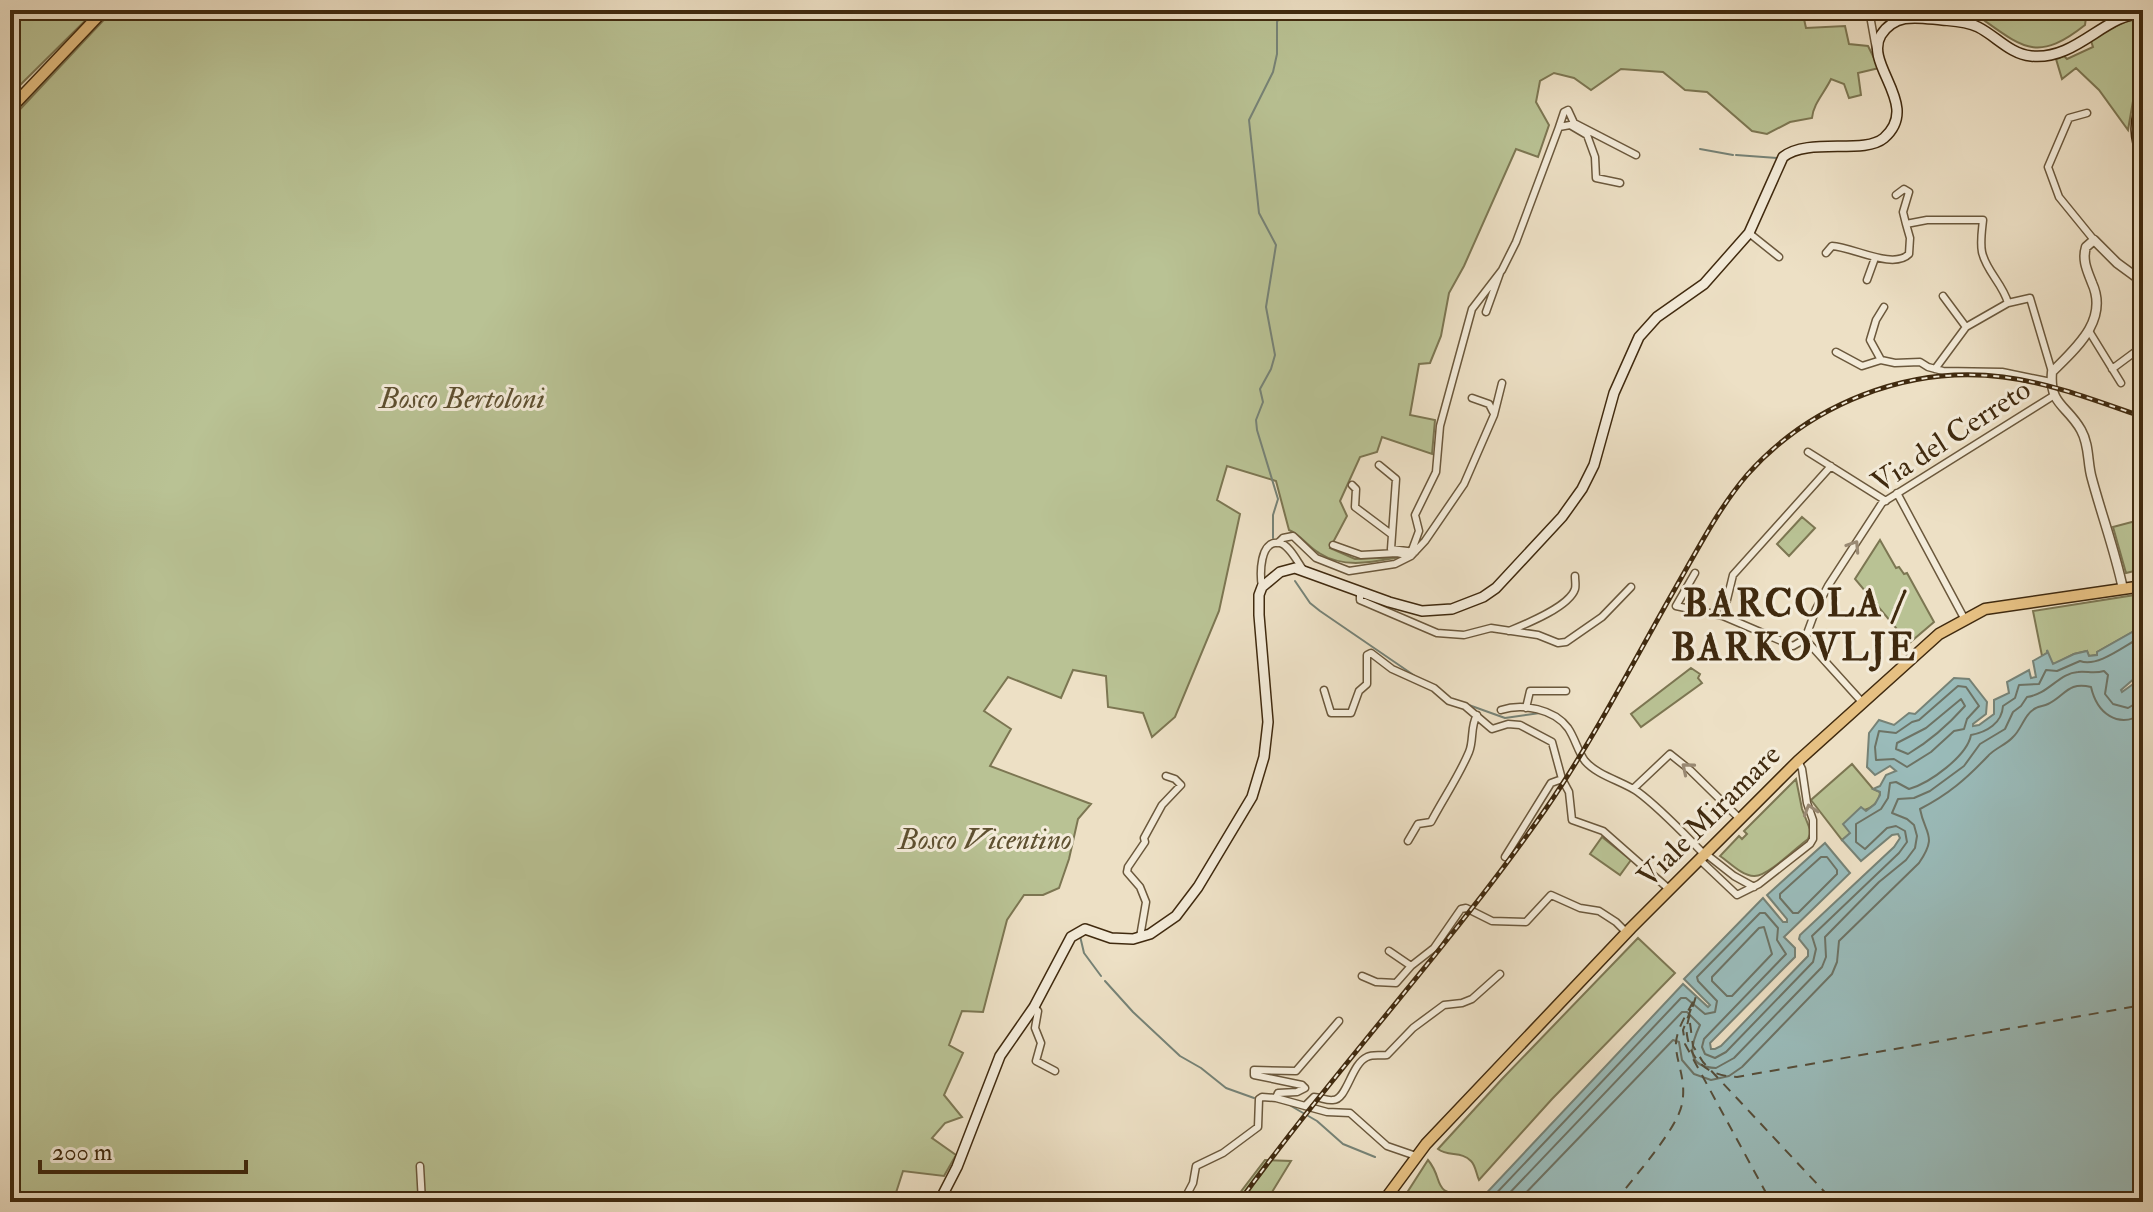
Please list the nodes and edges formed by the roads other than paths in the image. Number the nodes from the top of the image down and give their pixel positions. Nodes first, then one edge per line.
1 (104, 10) edge
2 (1869, 10) edge
3 (1914, 14) edge
4 (2143, 14) edge
5 (1877, 52) junction
6 (2143, 101) edge
7 (10, 109) edge
8 (2087, 113) dead end
9 (1559, 127) junction
10 (1636, 155) dead end
11 (2143, 159) edge
12 (1620, 183) dead end
13 (1896, 195) dead end
14 (1906, 224) junction
15 (1749, 233) junction
16 (2094, 240) junction
17 (1826, 253) dead end
18 (1779, 257) dead end
19 (1875, 258) junction
20 (1502, 270) junction
21 (1867, 280) dead end
22 (2143, 282) edge
23 (1943, 296) dead end
24 (2008, 303) junction
25 (1884, 307) dead end
26 (1486, 312) dead end
27 (1966, 327) junction
28 (2089, 331) junction
29 (2143, 346) edge
30 (1836, 352) dead end
31 (1881, 360) junction
32 (1935, 369) junction
33 (2112, 369) junction
34 (2052, 372) junction
35 (2051, 382) junction
36 (1502, 383) dead end
37 (2121, 383) dead end
38 (2053, 396) junction
39 (1472, 398) dead end
40 (1494, 415) junction
41 (1808, 452) dead end
42 (1379, 465) dead end
43 (1831, 466) junction
44 (1352, 485) dead end
45 (1897, 493) junction
46 (1886, 501) junction
47 (1391, 534) junction
48 (1278, 543) junction
49 (1333, 545) dead end
50 (1413, 553) junction
51 (1302, 568) junction
52 (1695, 573) dead end
53 (1575, 576) dead end
54 (2143, 586) edge
55 (1262, 587) junction
56 (1631, 587) dead end
57 (2123, 589) junction
58 (1360, 592) junction
59 (1723, 616) junction
60 (1964, 618) junction
61 (1509, 631) junction
62 (1805, 639) junction
63 (1324, 690) dead end
64 (1566, 691) dead end
65 (1862, 702) junction
66 (1526, 708) junction
67 (1501, 710) dead end
68 (1477, 715) junction
69 (1798, 761) junction
70 (1166, 776) dead end
71 (1562, 779) junction
72 (1633, 789) junction
73 (1739, 818) junction
74 (1408, 841) dead end
75 (1704, 856) junction
76 (1505, 857) dead end
77 (1754, 887) junction
78 (1670, 890) junction
79 (1627, 933) junction
80 (1140, 937) junction
81 (1389, 951) dead end
82 (1411, 966) junction
83 (1500, 974) dead end
84 (1362, 976) dead end
85 (1034, 1007) junction
86 (1339, 1021) dead end
87 (1055, 1071) dead end
88 (1276, 1098) junction
89 (1305, 1106) junction
90 (1416, 1156) junction
91 (420, 1166) dead end
92 (422, 1202) edge
93 (939, 1202) edge
94 (1183, 1202) edge
95 (1383, 1202) edge

1 - 7 main road
2 - 5 street
3 - 4 main road
3 - 5 main road
5 - 15 main road
6 - 11 main road
8 - 16 street
9 - 10 street
9 - 12 street
9 - 20 street
13 - 14 street
14 - 19 street
14 - 24 street
15 - 18 street
15 - 58 main road
16 - 22 street
16 - 28 street
17 - 19 street
19 - 21 street
20 - 26 street
20 - 50 street
23 - 27 street
24 - 27 street
24 - 34 street
25 - 31 street
27 - 32 street
28 - 33 street
28 - 34 street
29 - 33 street
30 - 31 street
31 - 32 street
32 - 35 street
33 - 37 street
34 - 35 street
35 - 38 street
36 - 40 street
38 - 45 street, Via del Cerreto
38 - 57 street
39 - 40 street
40 - 50 street
41 - 43 street
42 - 47 street
43 - 46 street
43 - 59 street
44 - 47 street
45 - 46 street, Via del Cerreto
45 - 60 street
62 -> 46 street, Via del Cerreto
47 - 50 street
48 - 50 street
48 - 51 street
48 - 55 street
49 - 50 street
51 - 55 main road
51 - 58 main road
52 - 59 street
53 - 61 street
54 - 57 main road, Viale Miramare
55 - 80 main road
56 - 61 street
57 - 60 main road, Viale Miramare
58 - 61 street
59 - 62 street
60 - 65 main road, Viale Miramare
62 - 65 street
63 - 68 street
64 - 66 street
65 - 69 main road, Viale Miramare
66 - 67 street
66 - 72 street
68 - 71 street
68 - 74 street
69 - 73 main road, Viale Miramare
77 -> 69 street
70 - 80 street
71 - 76 street
71 - 78 street
73 -> 72 street
72 - 75 street
73 - 75 main road, Viale Miramare
75 - 77 street
75 - 77 street
75 - 78 main road, Viale Miramare
78 - 79 main road, Viale Miramare
79 - 82 street
79 - 90 main road, Viale Miramare
80 - 85 main road
81 - 82 street
82 - 84 street
83 - 89 street
85 - 87 street
85 - 93 main road
86 - 88 street
88 - 89 street
88 - 94 street
89 - 90 street
90 - 95 main road, Viale Miramare
91 - 92 street

